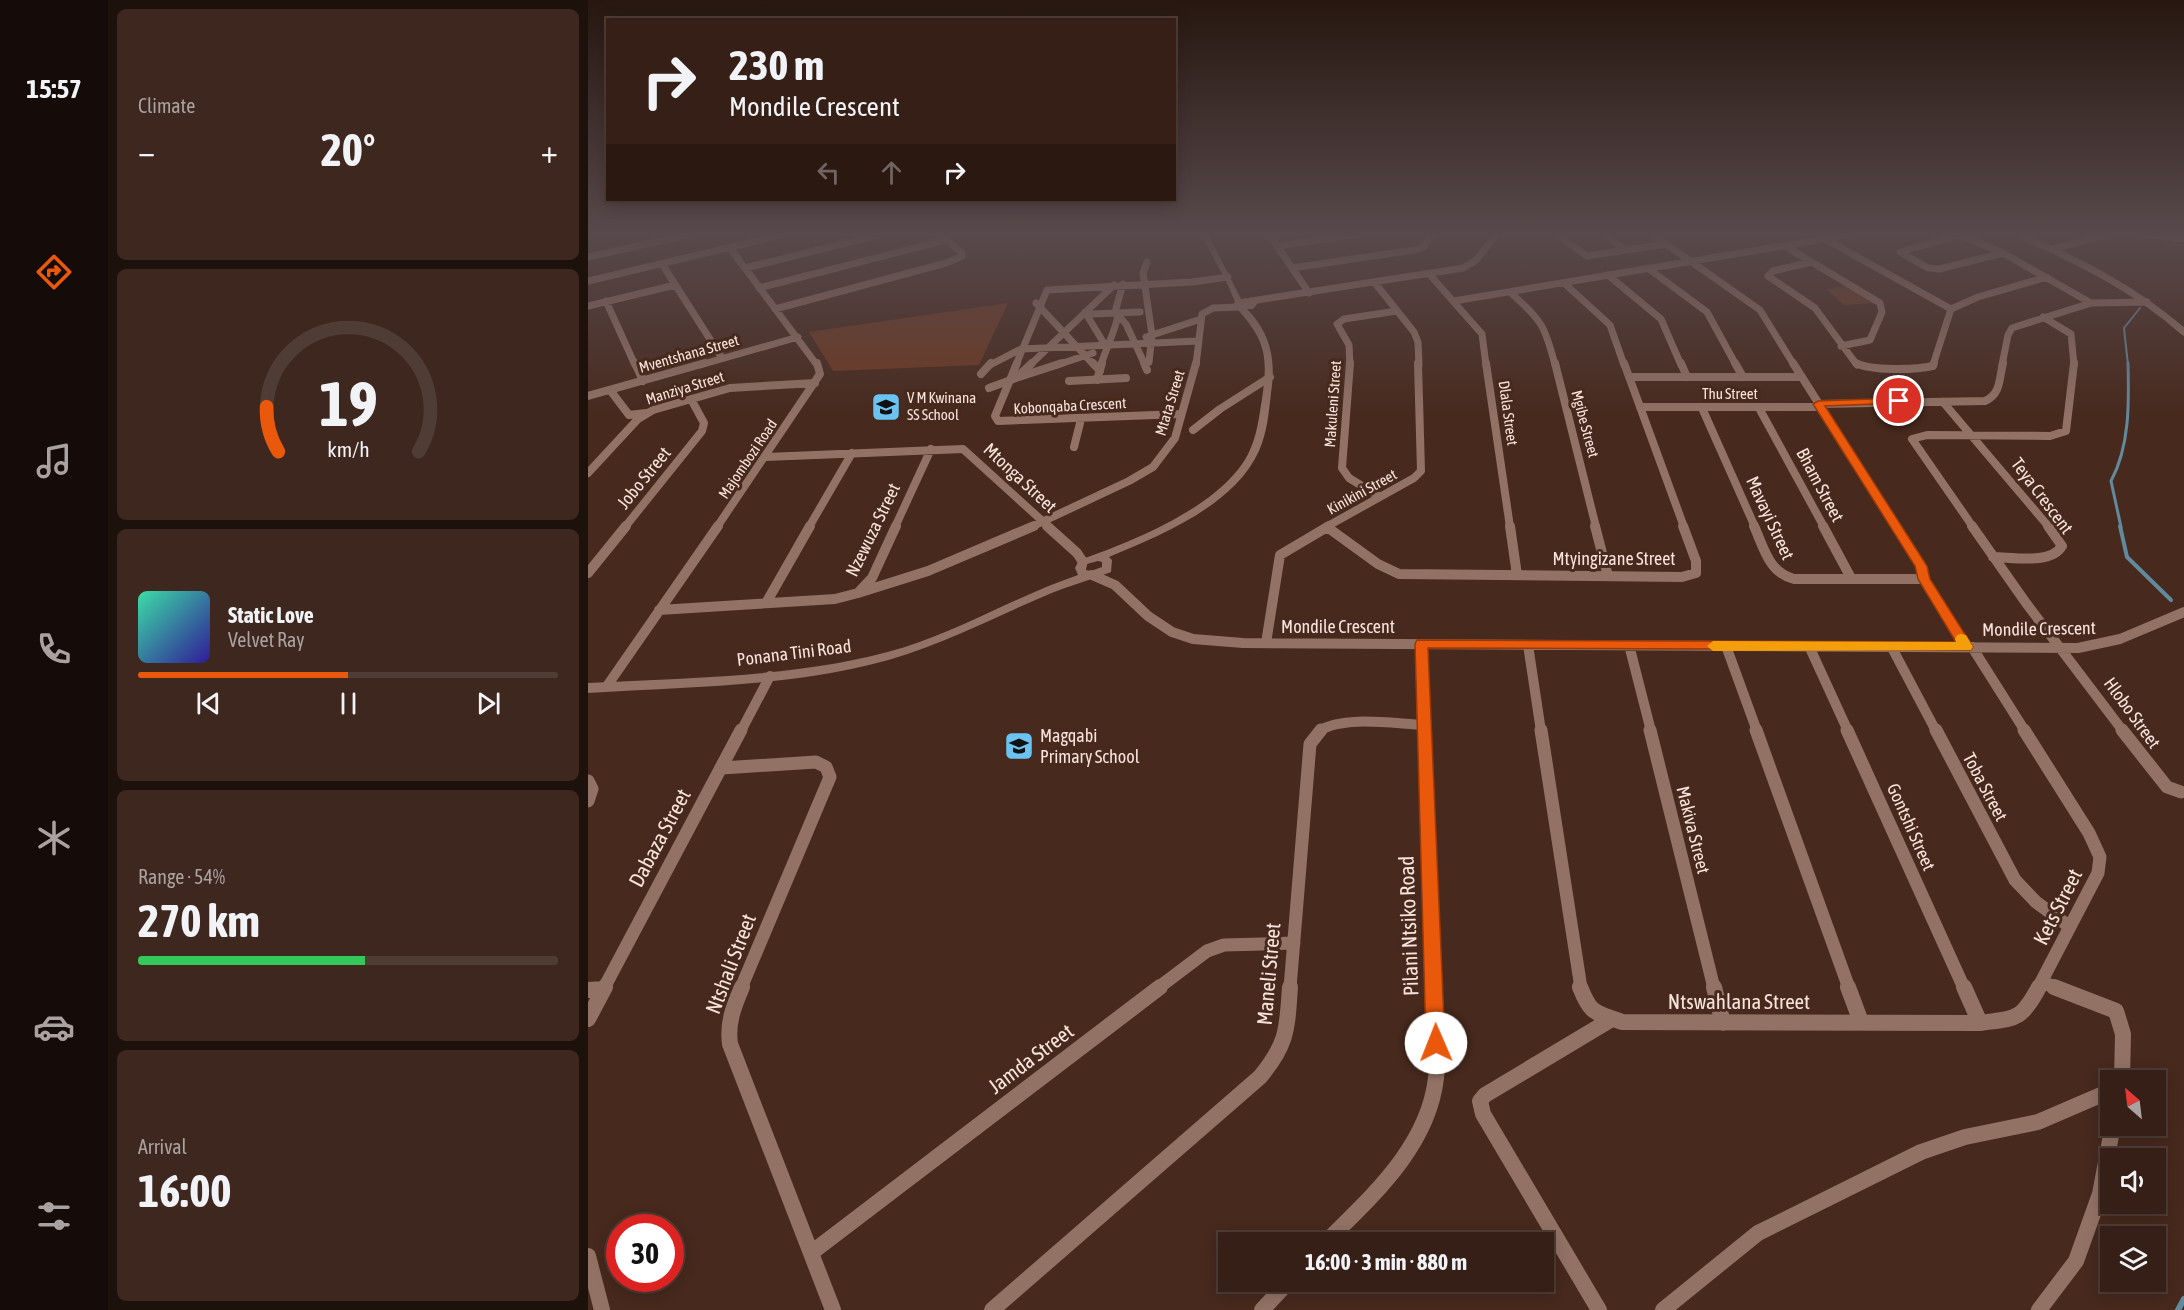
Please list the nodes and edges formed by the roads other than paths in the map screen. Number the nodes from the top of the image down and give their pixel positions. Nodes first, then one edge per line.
1 (634, 295) edge
2 (682, 295) edge
3 (764, 295) edge
4 (827, 295) edge
5 (1042, 295) edge
6 (1104, 295) edge
7 (1121, 295) edge
8 (1146, 295) edge
9 (1235, 295) edge
10 (1244, 295) edge
11 (1296, 295) edge
12 (1384, 295) edge
13 (1449, 295) edge
14 (1491, 295) edge
15 (1513, 295) edge
16 (1578, 295) edge
17 (1632, 295) edge
18 (1684, 295) edge
19 (1739, 295) edge
20 (1796, 295) edge
21 (1869, 295) edge
22 (1926, 295) edge
23 (1984, 295) edge
24 (2078, 295) edge
25 (2136, 295) edge
26 (1454, 301) junction
27 (606, 302) junction
28 (1251, 303) junction
29 (2091, 303) junction
30 (2147, 303) junction
31 (1036, 304) junction
32 (1239, 305) junction
33 (588, 306) edge
34 (775, 309) junction
35 (1951, 309) junction
36 (1397, 311) junction
37 (1140, 312) dead end
38 (1087, 313) junction
39 (1117, 314) junction
40 (2043, 317) junction
41 (1201, 319) junction
42 (1255, 324) junction
43 (2184, 332) edge
44 (1064, 333) junction
45 (798, 338) junction
46 (1152, 339) junction
47 (1198, 341) junction
48 (1135, 342) junction
49 (1078, 346) junction
50 (1841, 346) junction
51 (1106, 347) junction
52 (1047, 348) junction
53 (1022, 349) junction
54 (1087, 355) junction
55 (722, 358) junction
56 (1100, 371) junction
57 (981, 374) dead end
58 (1270, 377) junction
59 (1629, 377) junction
60 (1688, 377) junction
61 (1743, 377) junction
62 (1802, 377) junction
63 (1126, 378) dead end
64 (1012, 379) junction
65 (1097, 380) junction
66 (643, 381) junction
67 (1069, 381) dead end
68 (815, 383) junction
69 (989, 388) dead end
70 (610, 390) junction
71 (588, 396) edge
72 (691, 399) junction
73 (1943, 402) junction
74 (1819, 405) junction
75 (1640, 407) junction
76 (1702, 408) junction
77 (1759, 408) junction
78 (647, 413) junction
79 (1181, 414) junction
80 (1081, 419) junction
81 (1193, 429) dead end
82 (1974, 436) junction
83 (1074, 447) dead end
84 (931, 449) junction
85 (852, 453) junction
86 (766, 457) junction
87 (588, 473) edge
88 (1380, 497) junction
89 (1042, 522) junction
90 (1327, 527) junction
91 (1166, 528) junction
92 (1993, 557) junction
93 (1087, 564) junction
94 (1108, 566) junction
95 (588, 573) edge
96 (1518, 575) junction
97 (1608, 576) junction
98 (1851, 578) junction
99 (1924, 579) junction
100 (1115, 585) junction
101 (858, 593) junction
102 (766, 603) junction
103 (659, 610) junction
104 (2184, 612) edge
105 (1266, 643) junction
106 (1422, 644) junction
107 (1528, 645) junction
108 (1629, 645) junction
109 (1725, 646) junction
110 (1809, 646) junction
111 (1891, 646) junction
112 (1969, 647) junction
113 (2060, 647) junction
114 (770, 676) junction
115 (607, 686) junction
116 (588, 687) edge
117 (1424, 725) junction
118 (722, 768) junction
119 (588, 782) edge
120 (2181, 792) dead end
121 (588, 801) edge
122 (2070, 927) junction
123 (1294, 942) junction
124 (2041, 982) junction
125 (604, 989) junction
126 (588, 990) edge
127 (588, 1019) edge
128 (1612, 1019) junction
129 (1861, 1022) junction
130 (1723, 1023) junction
131 (1980, 1023) junction
132 (2124, 1070) edge
133 (2100, 1095) edge
134 (2111, 1136) edge
135 (1336, 1232) edge
136 (811, 1253) junction
137 (588, 1256) edge
138 (1279, 1292) edge
139 (602, 1310) edge
140 (834, 1310) edge
141 (992, 1310) edge
142 (1262, 1310) edge
143 (1599, 1310) edge
144 (1663, 1310) edge
145 (2039, 1310) edge

1 - 27 street
2 - 55 street
3 - 34 street
4 - 34 street
5 - 31 street, Kobonqaba Crescent
6 - 38 street
7 - 39 street
8 - 46 street
9 - 32 street, Ponana Tini Road
10 - 28 street, Ponana Tini Road
11 - 28 street
12 - 36 street, Kinikini Street
13 - 26 street, Dlala Street
14 - 26 street
15 - 97 street, Mgibe Street
16 - 59 street, Mtyingizane Street
17 - 60 street
18 - 61 street
19 - 62 street, Kets Street
20 - 50 street
21 - 50 street
22 - 35 street
23 - 35 street
24 - 29 street
25 - 30 street
26 - 96 street, Dlala Street
27 - 33 street
27 - 66 street
28 - 32 street
28 - 42 street, Ponana Tini Road
29 - 30 street, Thu Street
29 - 40 street, Thu Street
30 - 43 street
31 - 44 street
31 - 53 street, Kobonqaba Crescent
32 - 41 street
32 - 42 street, Ponana Tini Road
34 - 45 street
35 - 50 street
36 - 88 street, Kinikini Street
36 - 88 street, Makuleni Street
37 - 39 street
38 - 39 street
38 - 44 street
38 - 51 street
39 - 48 street
39 - 51 street
40 - 73 street, Thu Street
40 - 82 street, Teya Crescent
41 - 46 street
41 - 47 street, Mtata Street
42 - 58 street, Ponana Tini Road
44 - 49 street
44 - 52 street
45 - 55 street, Mventshana Street
45 - 68 street
46 - 47 street
46 - 48 street
46 - 48 street
47 - 79 street, Mtata Street
48 - 51 street
49 - 51 street
49 - 52 street
49 - 54 street
51 - 54 street
51 - 56 street
52 - 53 street
52 - 64 street
53 - 57 street
53 - 64 street, Kobonqaba Crescent
54 - 56 street
54 - 64 street
55 - 66 street, Mventshana Street
56 - 65 street
58 - 81 street
58 - 91 street, Ponana Tini Road
59 - 60 street
59 - 75 street, Mtyingizane Street
60 - 61 street
61 - 62 street
62 - 74 street, Kets Street
63 - 65 street
64 - 69 street
64 - 80 street, Kobonqaba Crescent
65 - 67 street
66 - 70 street, Mventshana Street
68 - 72 street, Manziya Street
68 - 86 street, Majombozi Road
70 - 71 street, Mventshana Street
70 - 78 street
72 - 78 street, Manziya Street
72 - 95 street, Jobo Street
73 - 74 street, Thu Street
73 - 82 street, Teya Crescent
74 - 77 street, Thu Street
74 - 99 street, Kets Street
75 - 76 street, Thu Street
75 - 97 street, Mtyingizane Street
76 - 77 street, Thu Street
76 - 98 street, Mavayi Street
77 - 98 street, Bham Street
78 - 87 street, Manziya Street
79 - 80 street, Kobonqaba Crescent
79 - 89 street, Mtata Street
80 - 83 street
82 - 92 street, Teya Crescent
82 - 92 street, Teya Crescent
84 - 85 street
84 - 89 street, Mtonga Street
84 - 101 street, Nzewuza Street
85 - 86 street
85 - 102 street
86 - 103 street, Majombozi Road
88 - 90 street, Kinikini Street
89 - 93 street, Mtonga Street
89 - 101 street, Mtata Street
90 - 96 street, Mtyingizane Street
90 - 105 street, Kinikini Street
91 - 93 street, Ponana Tini Road
91 - 94 street, Ponana Tini Road
92 - 113 street, Teya Crescent
93 - 94 street, Ponana Tini Road
93 - 94 street
93 - 100 street, Mondile Crescent
93 - 114 street, Ponana Tini Road
94 - 100 street, Mondile Crescent
96 - 97 street, Mtyingizane Street
98 - 99 street, Mavayi Street
99 - 112 street, Kets Street
100 - 105 street, Mondile Crescent
101 - 102 street, Nzewuza Street
102 - 103 street, Nzewuza Street
103 - 115 street, Majombozi Road
104 - 113 street, Mondile Crescent
105 - 106 street, Mondile Crescent
106 - 107 street, Mondile Crescent
106 - 117 street, Pilani Ntsiko Road
107 - 108 street, Mondile Crescent
107 - 128 street, Ntswahlana Street
108 - 109 street, Mondile Crescent
108 - 130 street, Makiva Street
109 - 110 street, Mondile Crescent
109 - 129 street
110 - 111 street, Mondile Crescent
110 - 131 street, Gontshi Street
111 - 112 street, Mondile Crescent
111 - 122 street, Toba Street
112 - 113 street, Mondile Crescent
112 - 122 street, Kets Street
113 - 120 street, Hlobo Street
114 - 115 street, Ponana Tini Road
114 - 118 street, Dabaza Street
115 - 116 street, Ponana Tini Road
117 - 123 street, Maneli Street
117 - 135 street, Pilani Ntsiko Road
118 - 125 street, Dabaza Street
118 - 136 street, Ntshali Street
119 - 121 street
122 - 124 street, Kets Street
123 - 136 street, Jamda Street
123 - 141 street, Maneli Street
124 - 131 street, Kets Street
124 - 132 street
125 - 126 street
125 - 127 street, Dabaza Street
128 - 130 street, Ntswahlana Street
128 - 143 street
129 - 130 street, Ntswahlana Street
129 - 131 street, Kets Street
133 - 144 street
134 - 145 street
136 - 140 street, Ntshali Street
137 - 139 street
138 - 142 street

